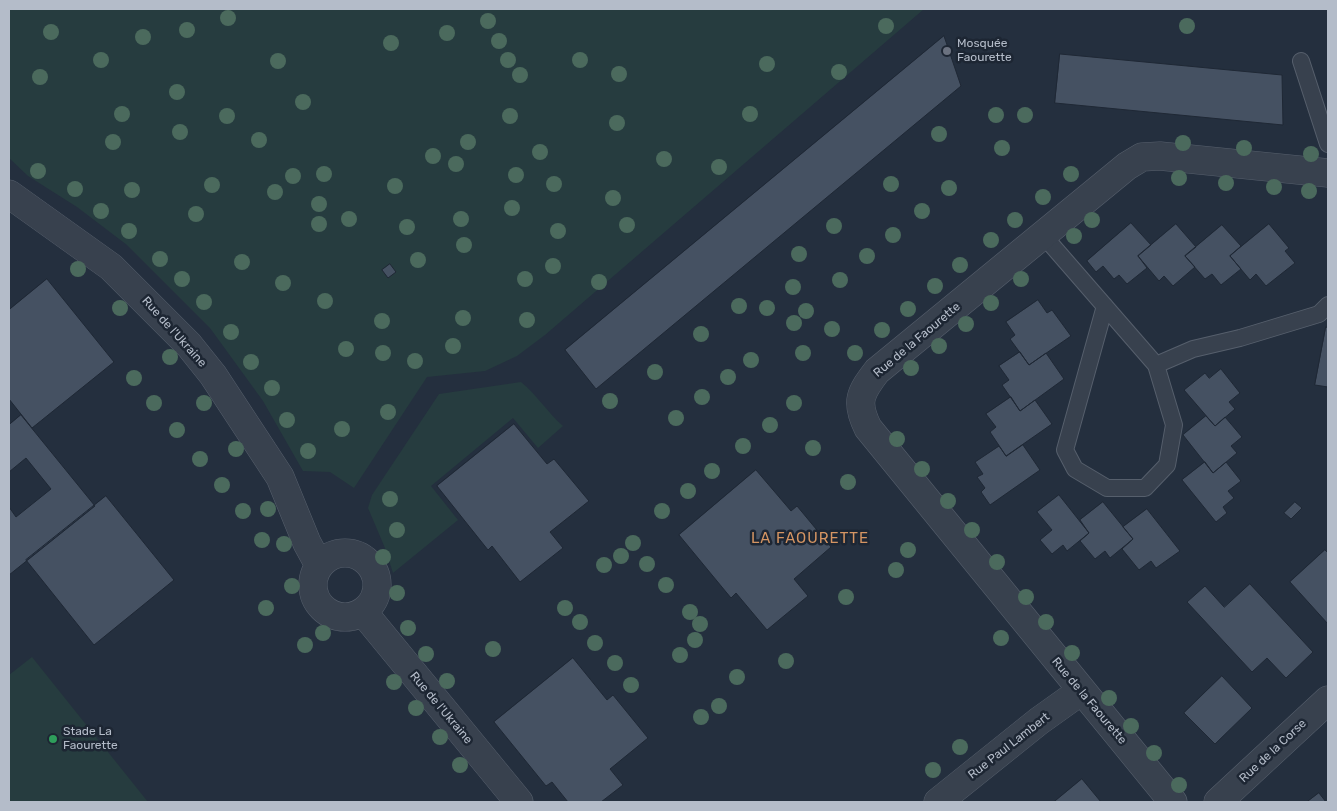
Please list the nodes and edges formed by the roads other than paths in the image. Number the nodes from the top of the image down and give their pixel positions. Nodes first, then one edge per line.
1 (1301, 61) dead end
2 (1328, 144) edge
3 (1328, 173) edge
4 (9, 194) edge
5 (1043, 235) junction
6 (1328, 305) edge
7 (1105, 306) junction
8 (1156, 365) junction
9 (319, 565) junction
10 (363, 612) junction
11 (1081, 691) junction
12 (1328, 700) edge
13 (519, 802) edge
14 (938, 802) edge
15 (1173, 802) edge
16 (1218, 802) edge

1 - 2 lane
3 - 5 street, Rue de la Faourette
4 - 9 street, Rue de l'Ukraine
5 - 7 lane
5 - 11 street, Rue de la Faourette
6 - 8 lane
7 - 8 lane
7 - 8 lane
9 - 10 street
9 - 10 street
10 - 13 street, Rue de l'Ukraine
11 - 14 street, Rue Paul Lambert
11 - 15 street, Rue de la Faourette
12 - 16 street, Rue de la Corse

